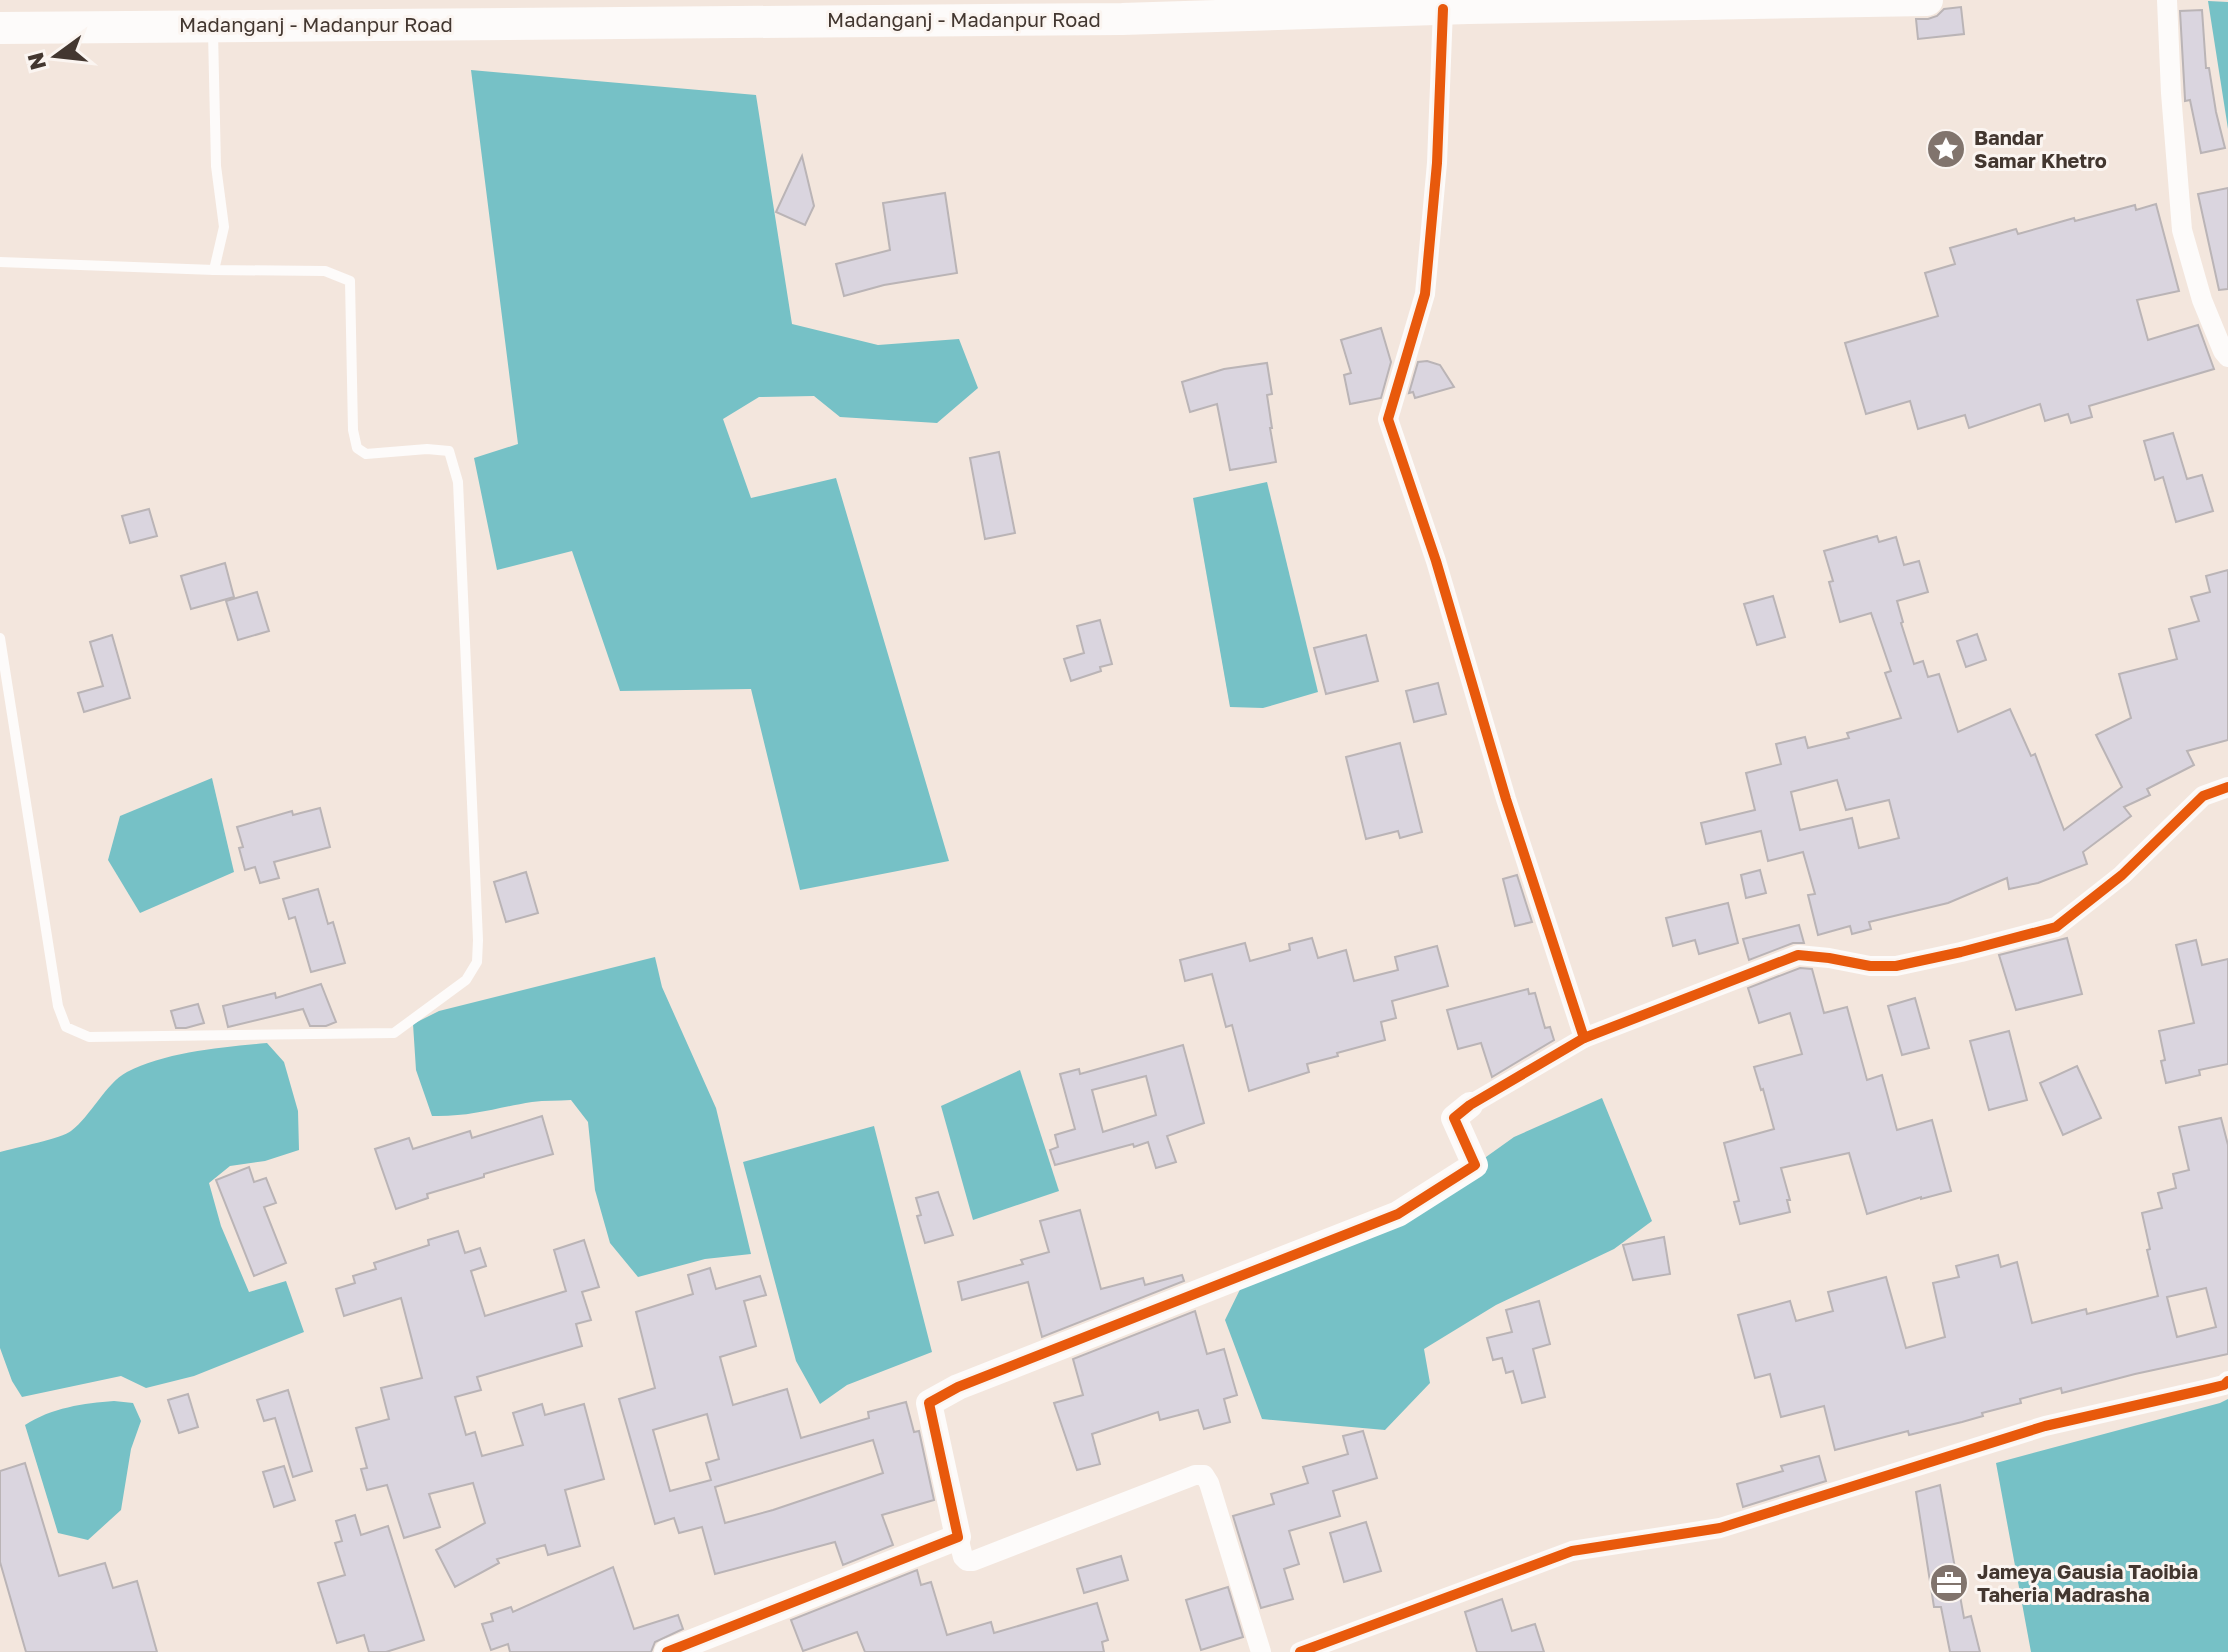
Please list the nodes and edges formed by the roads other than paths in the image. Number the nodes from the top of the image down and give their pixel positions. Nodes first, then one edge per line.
1 (1927, 0) edge
2 (2167, 0) edge
3 (1443, 9) junction
4 (1120, 10) edge
5 (213, 26) junction
6 (0, 28) edge
7 (0, 262) edge
8 (214, 270) junction
9 (2228, 357) edge
10 (0, 638) edge
11 (2228, 787) edge
12 (1584, 1038) junction
13 (1470, 1105) joint
14 (2228, 1381) edge
15 (958, 1537) junction
16 (667, 1652) edge
17 (1261, 1652) edge
18 (1300, 1652) edge

1 - 3 main road, Madanganj - Madanpur Road
2 - 9 street
3 - 4 main road, Madanganj - Madanpur Road
3 - 12 street
4 - 5 main road, Madanganj - Madanpur Road
5 - 6 main road, Madanganj - Madanpur Road
5 - 8 lane
7 - 8 lane
8 - 10 lane
11 - 12 street
12 - 13 street
13 - 15 street
14 - 18 street
15 - 16 street
15 - 17 street

